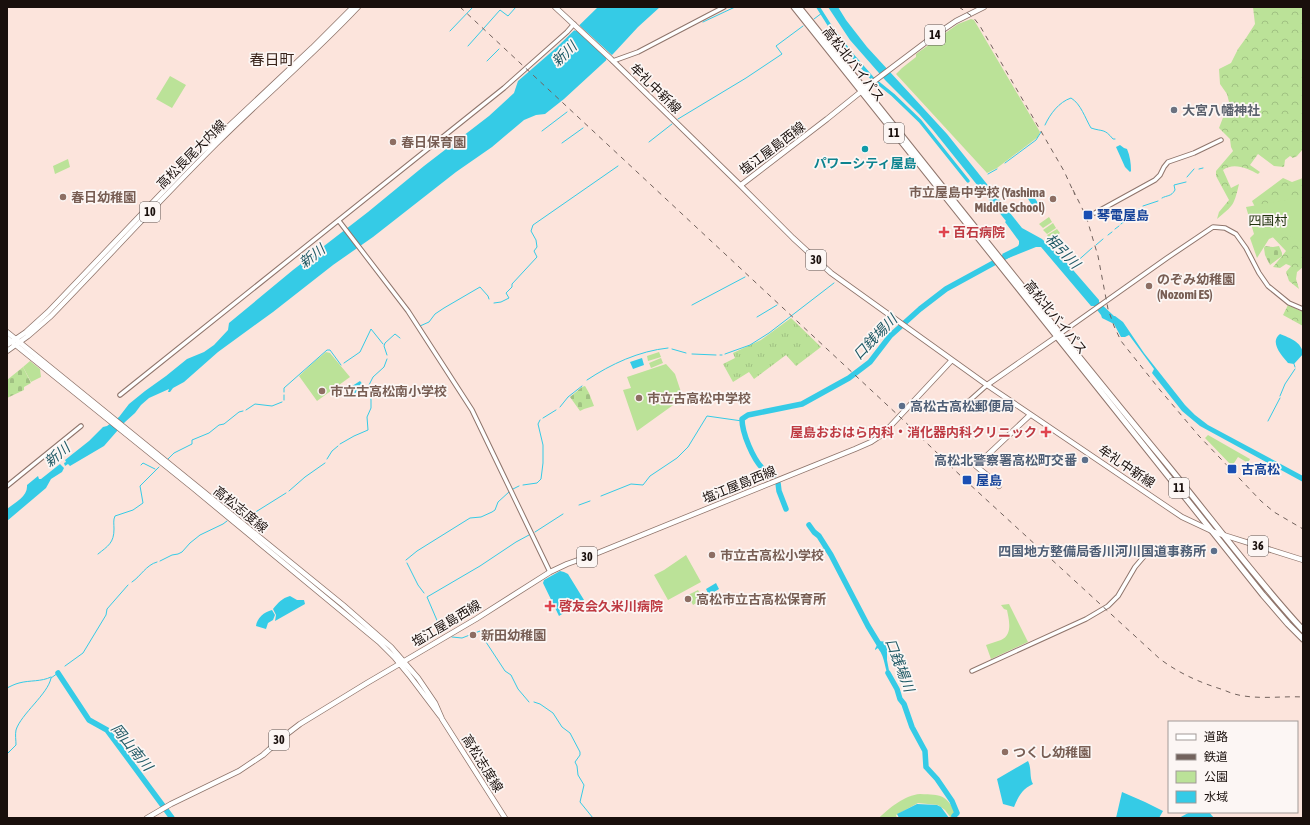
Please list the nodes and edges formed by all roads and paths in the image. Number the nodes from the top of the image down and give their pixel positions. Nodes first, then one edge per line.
1 (353, 7) edge
2 (358, 7) edge
3 (555, 7) edge
4 (724, 7) edge
5 (794, 7) edge
6 (799, 7) edge
7 (984, 7) edge
8 (575, 26) junction
9 (612, 60) junction
10 (863, 90) junction
11 (1221, 140) dead end
12 (741, 186) junction
13 (1095, 213) dead end
14 (339, 221) junction
15 (1303, 309) edge
16 (7, 332) edge
17 (1059, 335) junction
18 (7, 338) edge
19 (16, 342) junction
20 (7, 345) edge
21 (7, 351) edge
22 (952, 360) junction
23 (987, 385) junction
24 (120, 395) dead end
25 (959, 410) dead end
26 (1030, 415) junction
27 (81, 426) dead end
28 (7, 486) edge
29 (999, 486) dead end
30 (1214, 532) junction
31 (1224, 535) junction
32 (1152, 548) dead end
33 (1303, 560) edge
34 (550, 572) junction
35 (1303, 630) edge
36 (1303, 639) edge
37 (402, 662) junction
38 (972, 671) dead end
39 (147, 818) edge
40 (505, 818) edge

1 - 19 main road, 高松長尾大内線 / 10
2 - 19 main road, 高松長尾大内線 / 10
3 - 8 main road, 牟礼中新線
4 - 9 street
5 - 10 highway, 高松北バイパス / 11
6 - 10 highway, 高松北バイパス / 11
7 - 10 main road, 14
8 - 9 main road, 牟礼中新線
8 - 14 street
9 - 12 main road, 牟礼中新線
10 - 12 main road, 塩江屋島西線
10 - 17 highway, 高松北バイパス / 11
11 - 13 street
12 - 22 main road, 塩江屋島西線 / 30
14 - 24 street
14 - 34 street
15 - 17 street
16 - 19 main road, 高松志度線
17 - 23 main road
17 - 30 highway, 高松北バイパス / 11
17 - 31 highway, 高松北バイパス / 11
18 - 19 main road, 高松志度線
19 - 20 main road, 高松長尾大内線 / 10
19 - 21 main road, 高松長尾大内線 / 10
19 - 37 main road, 高松志度線
22 - 23 main road
22 - 34 main road, 塩江屋島西線 / 30
23 - 25 street
23 - 26 main road, 牟礼中新線
26 - 29 main road
26 - 30 main road, 牟礼中新線
27 - 28 street
30 - 31 main road, 36
30 - 36 highway, 高松北バイパス / 11
31 - 33 main road, 36
31 - 35 highway, 高松北バイパス / 11
32 - 38 street
34 - 37 main road, 塩江屋島西線 / 30
37 - 39 main road, 塩江屋島西線 / 30
37 - 40 main road, 高松志度線

